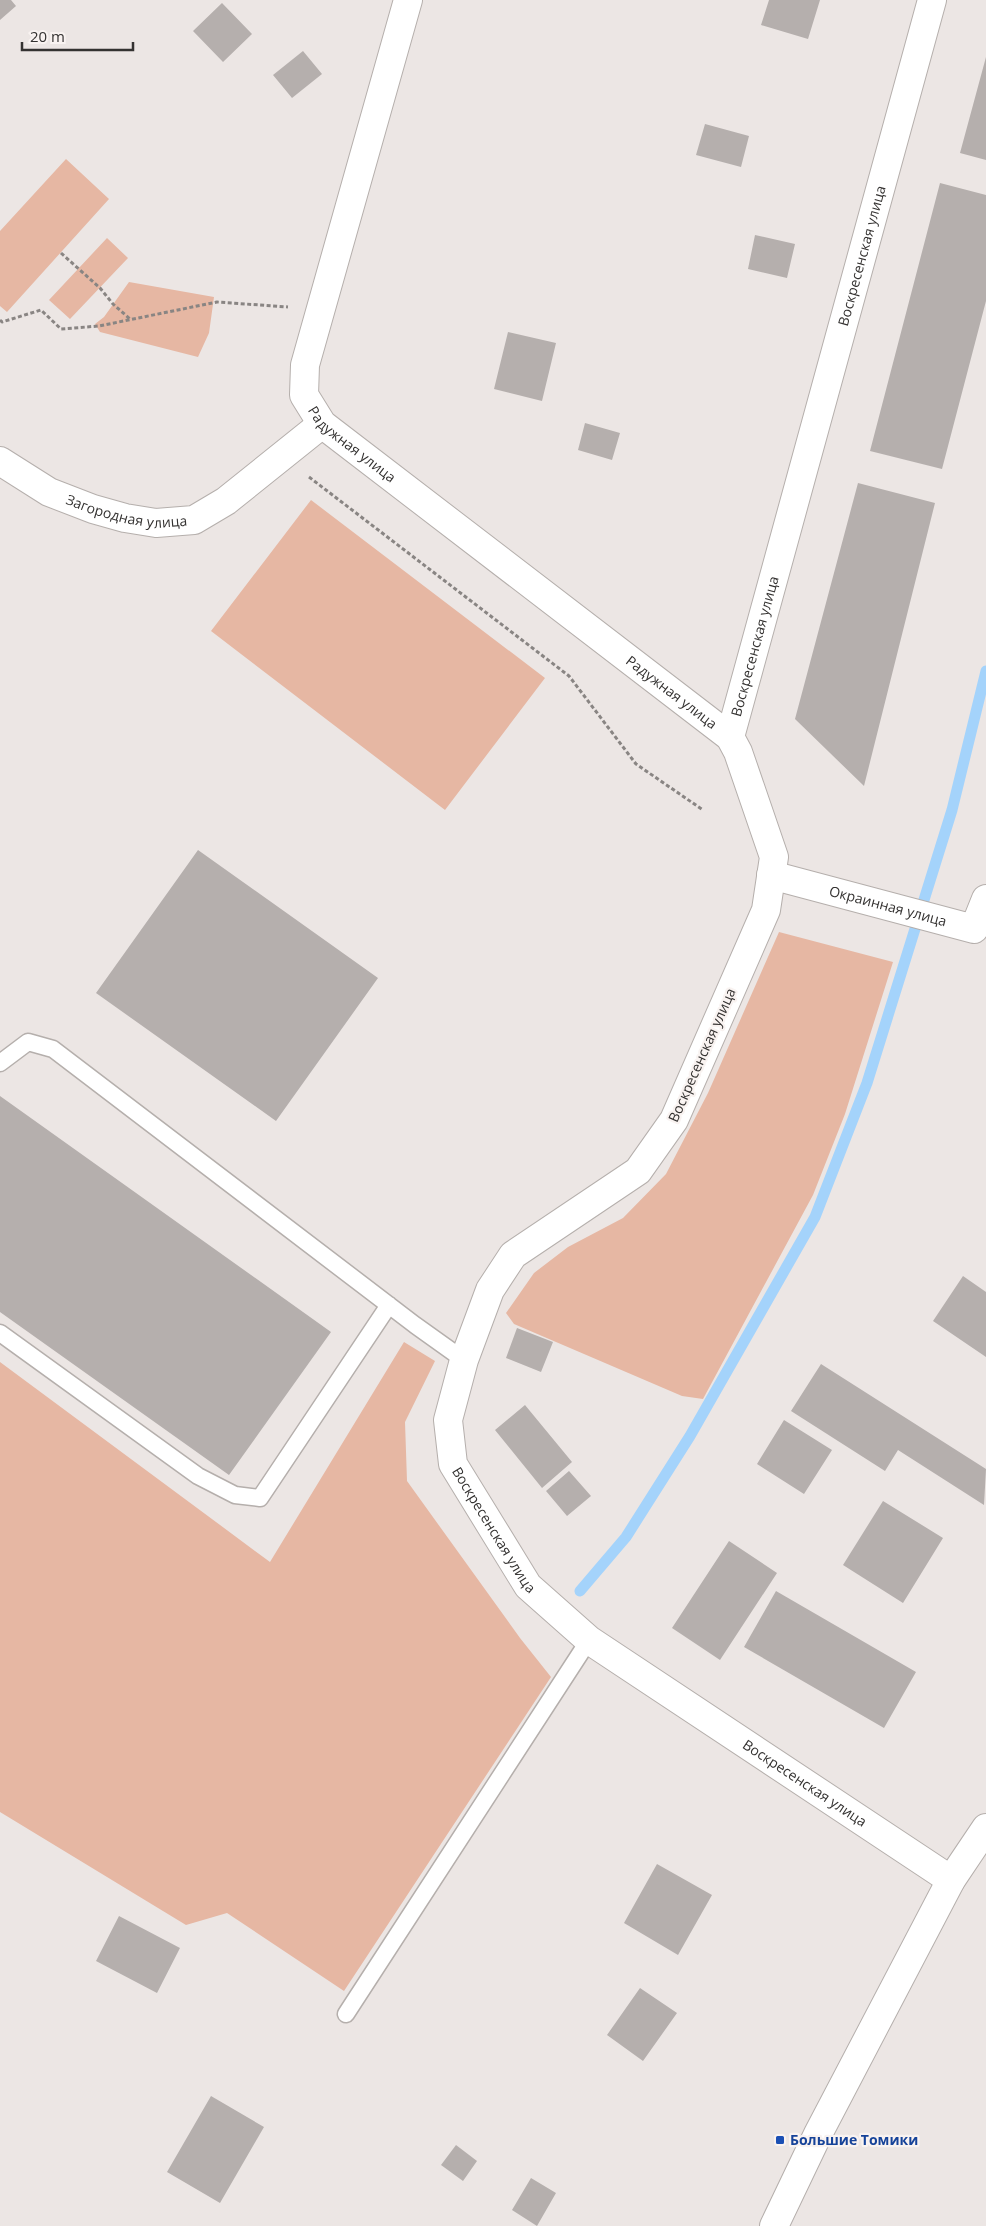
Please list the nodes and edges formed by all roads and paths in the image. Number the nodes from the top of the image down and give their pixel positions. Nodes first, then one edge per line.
1 (932, 0) edge
2 (406, 1) edge
3 (61, 253) dead end
4 (320, 308) junction
5 (131, 319) junction
6 (0, 320) edge
7 (322, 424) junction
8 (280, 458) junction
9 (0, 461) edge
10 (730, 737) junction
11 (703, 810) dead end
12 (771, 875) junction
13 (986, 899) edge
14 (0, 1063) edge
15 (389, 1305) junction
16 (0, 1333) edge
17 (464, 1360) junction
18 (589, 1640) junction
19 (986, 1828) edge
20 (951, 1880) junction
21 (346, 2014) dead end
22 (774, 2226) edge

1 - 10 street, Воскресенская улица
2 - 4 street, Радужная улица
3 - 5 path
4 - 5 path
4 - 7 street, Радужная улица
5 - 6 path
7 - 8 street, Загородная улица
7 - 10 street, Радужная улица
8 - 9 street, Загородная улица
8 - 11 path
10 - 12 street, Воскресенская улица
12 - 13 street, Окраинная улица
12 - 17 street, Воскресенская улица
14 - 15 lane
15 - 16 lane
15 - 17 lane
17 - 18 street, Воскресенская улица
18 - 20 street, Воскресенская улица
18 - 21 lane
19 - 20 street
20 - 22 street

